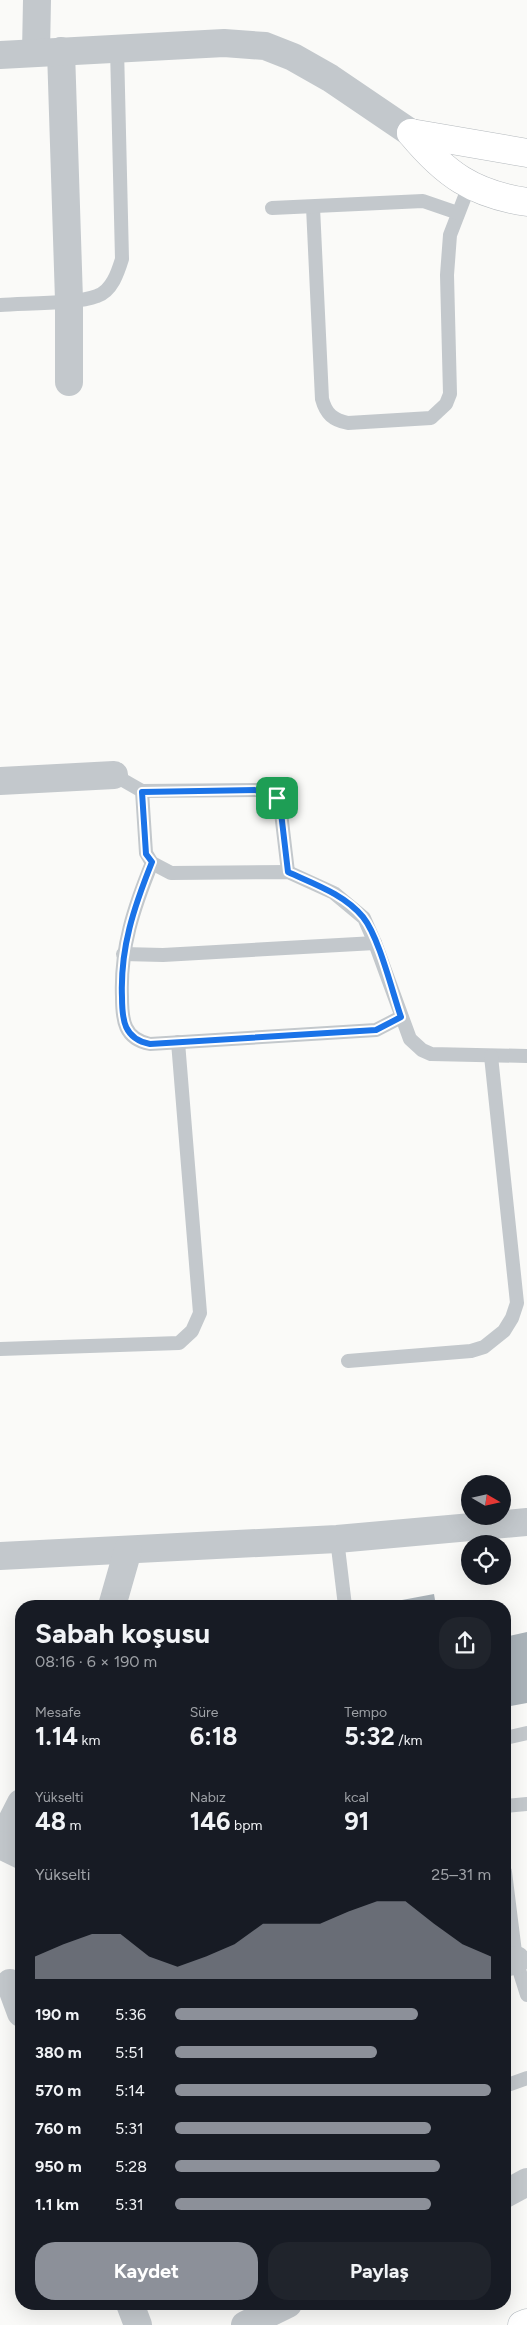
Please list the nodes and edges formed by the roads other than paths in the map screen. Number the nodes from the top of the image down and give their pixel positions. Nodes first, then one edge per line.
1 (37, 0) edge
2 (117, 48) junction
3 (48, 52) junction
4 (0, 55) edge
5 (411, 133) junction
6 (527, 153) edge
7 (468, 186) junction
8 (527, 202) edge
9 (313, 207) junction
10 (272, 208) dead end
11 (458, 213) junction
12 (69, 300) junction
13 (0, 305) edge
14 (69, 382) dead end
15 (114, 775) joint
16 (0, 781) edge
17 (142, 792) junction
18 (152, 862) junction
19 (288, 872) junction
20 (375, 942) junction
21 (123, 954) junction
22 (401, 1017) junction
23 (178, 1042) junction
24 (492, 1056) junction
25 (527, 1056) edge
26 (0, 1349) edge
27 (348, 1361) dead end
28 (527, 1522) edge
29 (337, 1539) junction
30 (128, 1550) junction
31 (0, 1556) edge
32 (114, 1600) edge
33 (344, 1600) edge
34 (527, 1733) edge
35 (511, 1737) edge
36 (527, 1804) edge
37 (511, 1805) edge
38 (15, 1815) edge
39 (0, 1844) edge
40 (15, 1852) edge
41 (511, 1961) edge
42 (10, 1982) edge
43 (527, 1995) edge
44 (15, 1996) edge
45 (527, 2078) edge
46 (511, 2084) edge
47 (527, 2182) edge
48 (511, 2191) edge
49 (132, 2310) edge
50 (270, 2310) edge
51 (527, 2323) edge
52 (138, 2325) edge
53 (245, 2325) edge
54 (522, 2325) edge

1 - 3 street
2 - 3 street
2 - 5 street
2 - 12 lane
3 - 4 street
3 - 12 street
5 - 6 main road
5 - 7 main road
7 - 8 main road
7 - 11 lane
9 - 10 lane
9 - 11 lane
9 - 11 lane
12 - 13 lane
12 - 14 street
15 - 16 street
15 - 17 lane
17 - 18 lane
17 - 19 lane
18 - 19 lane
18 - 21 lane
19 - 20 lane
20 - 21 lane
20 - 22 lane
21 - 23 lane
22 - 23 lane
22 - 24 lane
23 - 26 lane
24 - 25 lane
24 - 27 lane
28 - 29 street
29 - 30 street
29 - 33 lane
30 - 31 street
30 - 32 street
34 - 35 lane
36 - 37 lane
38 - 39 street
39 - 40 street
41 - 43 lane
42 - 44 street
45 - 46 lane
47 - 48 street
49 - 52 street
50 - 53 street
51 - 54 main road

